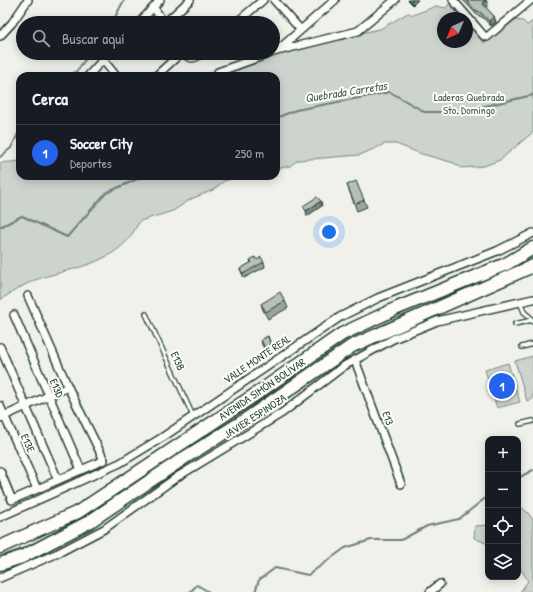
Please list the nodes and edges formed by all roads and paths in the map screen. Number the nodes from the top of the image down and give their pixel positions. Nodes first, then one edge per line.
1 (28, 0) edge
2 (160, 0) edge
3 (190, 0) edge
4 (263, 0) edge
5 (274, 0) edge
6 (335, 0) edge
7 (395, 0) edge
8 (453, 0) edge
9 (531, 0) edge
10 (154, 8) junction
11 (17, 16) edge
12 (146, 16) edge
13 (159, 16) edge
14 (172, 16) edge
15 (244, 16) edge
16 (16, 17) edge
17 (300, 29) junction
18 (0, 36) edge
19 (280, 47) edge
20 (280, 50) edge
21 (103, 60) joint
22 (173, 60) edge
23 (252, 60) edge
24 (92, 72) edge
25 (113, 72) edge
26 (160, 72) edge
27 (218, 72) dead end
28 (533, 233) edge
29 (533, 248) edge
30 (533, 266) edge
31 (28, 296) dead end
32 (533, 299) edge
33 (520, 302) junction
34 (146, 314) dead end
35 (14, 315) dead end
36 (533, 321) edge
37 (515, 324) dead end
38 (533, 344) edge
39 (0, 347) edge
40 (522, 347) dead end
41 (355, 360) junction
42 (68, 387) junction
43 (49, 396) junction
44 (0, 406) edge
45 (26, 406) junction
46 (193, 416) junction
47 (2, 417) edge
48 (533, 421) edge
49 (520, 424) dead end
50 (81, 470) junction
51 (0, 471) edge
52 (58, 480) junction
53 (401, 484) dead end
54 (66, 487) junction
55 (36, 489) junction
56 (55, 492) junction
57 (0, 517) edge
58 (0, 547) edge
59 (0, 564) edge
60 (0, 578) edge
61 (440, 584) dead end
62 (430, 592) edge

1 - 11 street
2 - 10 street
3 - 14 street
4 - 15 street
5 - 17 street
6 - 17 street
7 - 20 street
8 - 9 street
10 - 12 street
10 - 13 street
16 - 18 street
17 - 19 street
21 - 24 street
21 - 25 street
22 - 26 street
23 - 27 street
28 - 46 street, VALLE MONTE REAL
29 - 58 highway, AVENIDA SIMÓN BOLÍVAR
30 - 59 highway, AVENIDA SIMÓN BOLÍVAR
31 - 42 street
32 - 33 street, JAVIER ESPINOZA
33 - 36 lane
33 - 41 street, JAVIER ESPINOZA
34 - 46 lane, E13B
35 - 43 street, E13D
36 - 37 lane
38 - 40 lane
39 - 45 street
41 - 53 street, E13
41 - 60 street, JAVIER ESPINOZA
42 - 43 street
42 - 50 street
43 - 45 street
43 - 50 street, E13D
44 - 47 street, E13E
45 - 47 street
45 - 52 street
46 - 54 street, VALLE MONTE REAL
47 - 55 street, E13E
48 - 49 lane
50 - 52 street
51 - 55 street
52 - 54 street
52 - 55 street
52 - 56 street
54 - 56 street, VALLE MONTE REAL
56 - 57 street, VALLE MONTE REAL
61 - 62 street

